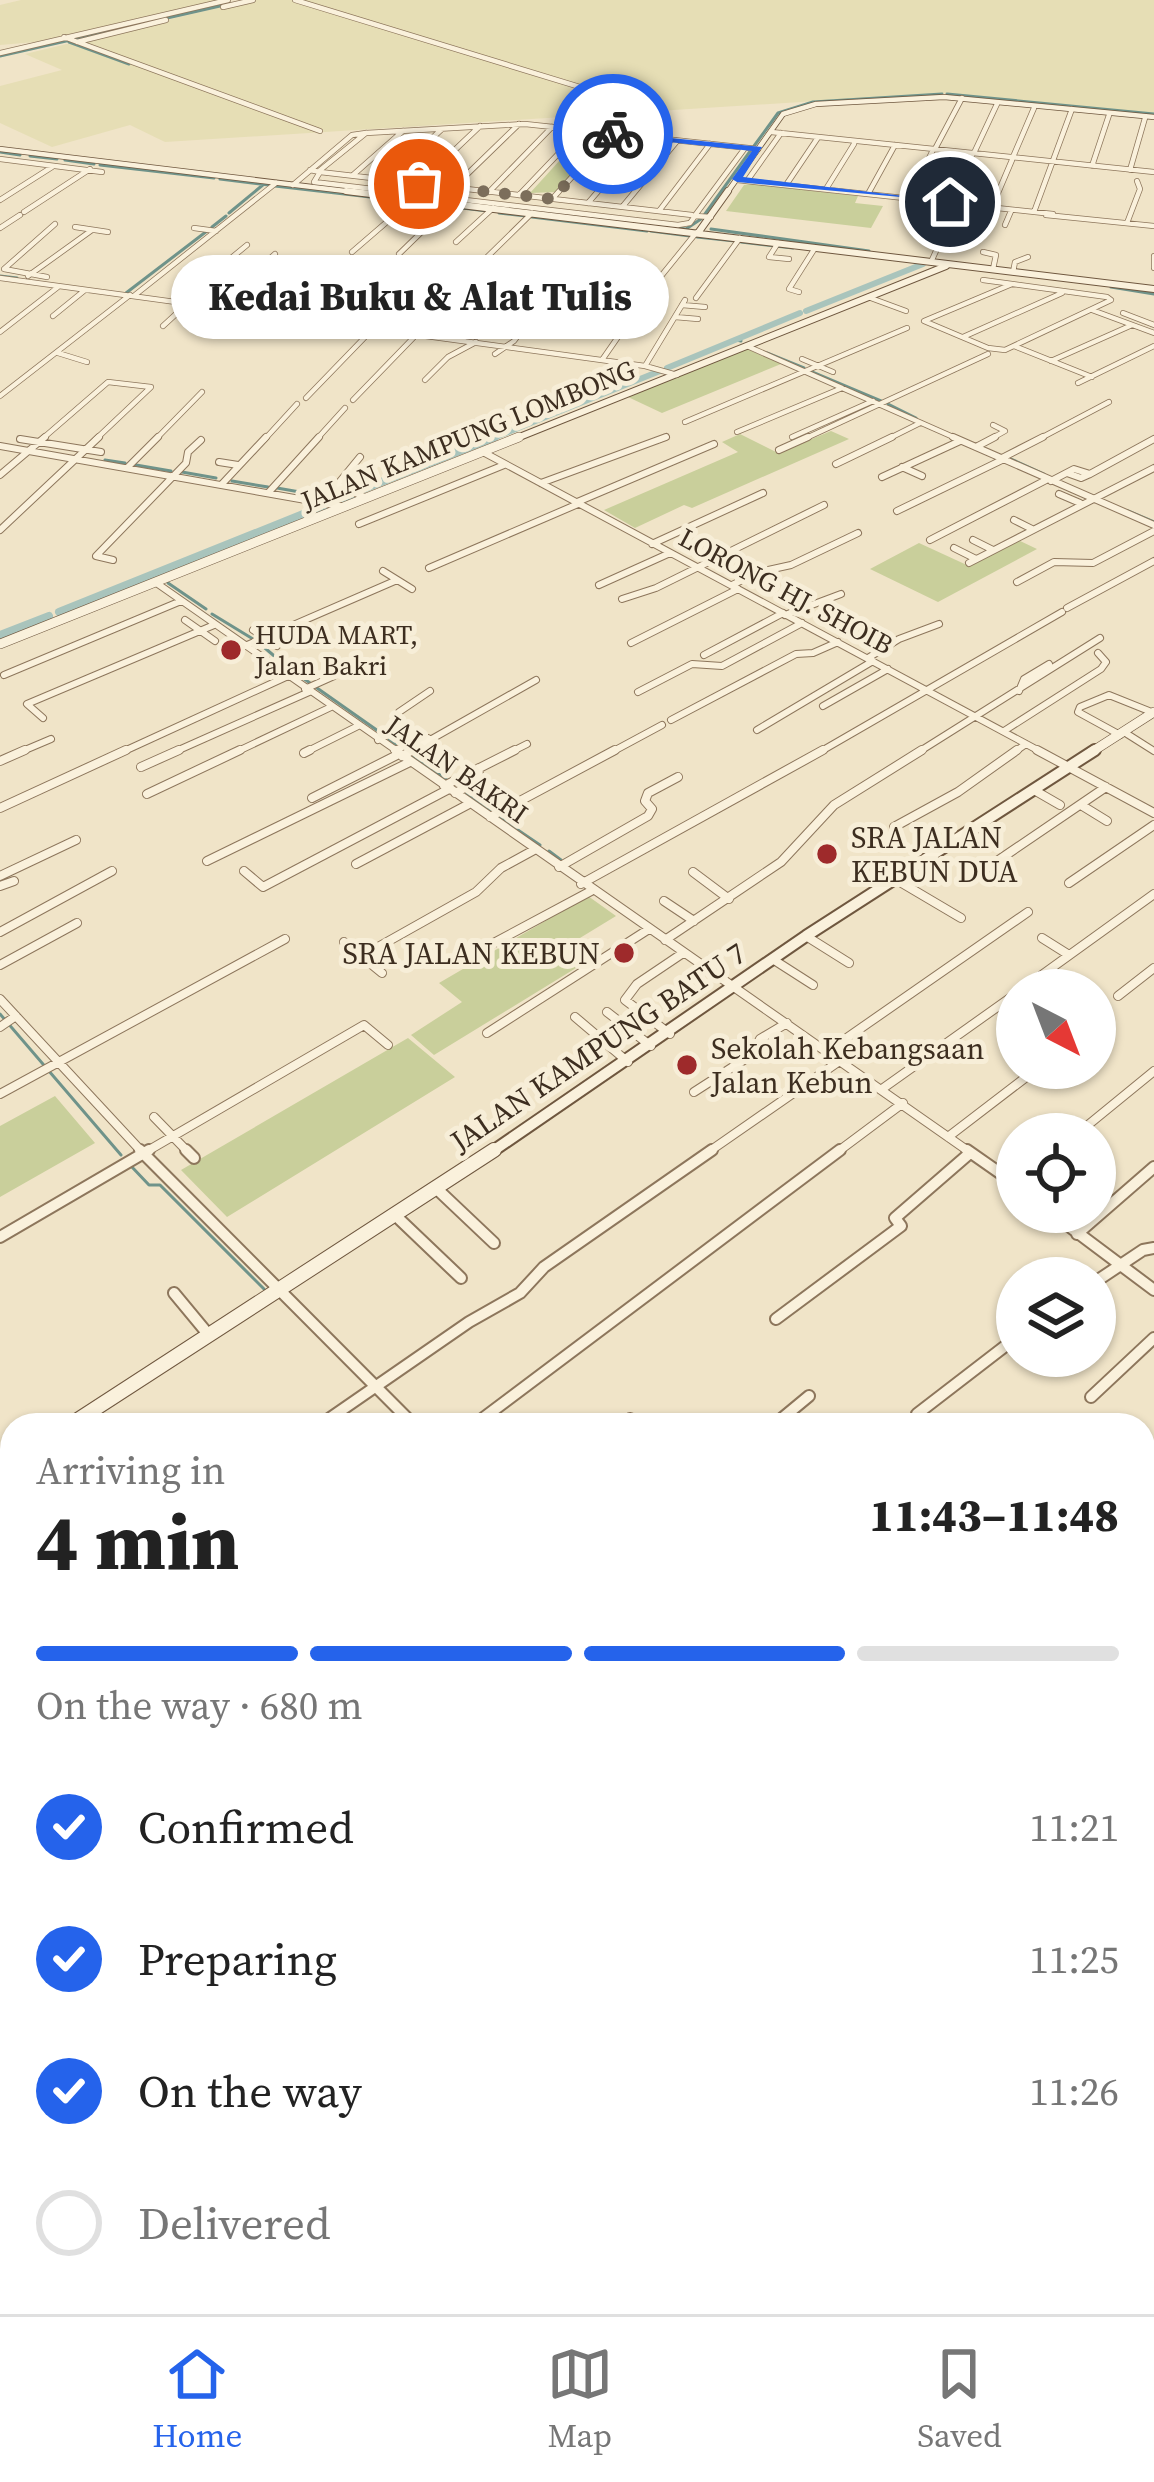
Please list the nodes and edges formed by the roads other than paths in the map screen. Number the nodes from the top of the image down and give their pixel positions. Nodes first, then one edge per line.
1 (227, 0) edge
2 (253, 0) edge
3 (295, 0) edge
4 (66, 37) junction
5 (76, 41) junction
6 (0, 53) edge
7 (962, 98) junction
8 (998, 104) dead end
9 (1034, 108) dead end
10 (652, 109) dead end
11 (1072, 109) junction
12 (1109, 115) dead end
13 (1154, 117) edge
14 (1145, 118) dead end
15 (519, 124) junction
16 (480, 126) junction
17 (552, 127) junction
18 (442, 129) junction
19 (581, 130) junction
20 (320, 131) dead end
21 (403, 131) junction
22 (771, 132) junction
23 (366, 133) junction
24 (781, 133) junction
25 (611, 134) junction
26 (645, 137) junction
27 (817, 139) dead end
28 (676, 141) junction
29 (854, 143) dead end
30 (710, 144) junction
31 (895, 145) junction
32 (745, 148) junction
33 (0, 149) edge
34 (758, 149) junction
35 (934, 150) junction
36 (30, 153) junction
37 (973, 154) junction
38 (66, 157) junction
39 (0, 159) edge
40 (1012, 159) junction
41 (17, 161) junction
42 (101, 161) junction
43 (1053, 161) junction
44 (53, 166) junction
45 (1092, 166) junction
46 (88, 170) junction
47 (310, 170) junction
48 (1130, 170) junction
49 (0, 172) edge
50 (102, 172) dead end
51 (319, 172) junction
52 (1154, 172) edge
53 (353, 176) junction
54 (737, 179) junction
55 (385, 180) junction
56 (747, 181) junction
57 (1137, 181) dead end
58 (276, 183) junction
59 (293, 184) junction
60 (419, 184) junction
61 (786, 185) junction
62 (373, 188) junction
63 (454, 188) junction
64 (826, 189) junction
65 (489, 192) junction
66 (868, 194) junction
67 (520, 195) junction
68 (908, 198) junction
69 (413, 199) junction
70 (435, 199) junction
71 (552, 199) junction
72 (0, 200) edge
73 (950, 202) junction
74 (588, 203) junction
75 (992, 207) junction
76 (493, 208) junction
77 (624, 208) junction
78 (400, 210) junction
79 (659, 211) junction
80 (1011, 211) junction
81 (1034, 212) junction
82 (532, 213) junction
83 (1053, 214) dead end
84 (695, 215) junction
85 (619, 218) junction
86 (711, 218) junction
87 (1127, 222) junction
88 (0, 224) edge
89 (55, 224) dead end
90 (1152, 224) edge
91 (1005, 225) dead end
92 (76, 227) dead end
93 (194, 228) dead end
94 (92, 230) junction
95 (216, 231) junction
96 (108, 232) dead end
97 (699, 232) junction
98 (740, 238) junction
99 (456, 242) dead end
100 (247, 245) dead end
101 (776, 245) junction
102 (814, 250) junction
103 (352, 252) dead end
104 (983, 252) dead end
105 (275, 254) dead end
106 (399, 254) dead end
107 (1154, 256) edge
108 (1028, 257) dead end
109 (789, 259) dead end
110 (931, 262) junction
111 (384, 264) dead end
112 (951, 264) junction
113 (479, 265) dead end
114 (1154, 268) edge
115 (993, 269) junction
116 (1020, 274) junction
117 (29, 275) junction
118 (47, 277) dead end
119 (516, 277) dead end
120 (0, 278) edge
121 (983, 280) dead end
122 (21, 281) junction
123 (536, 284) dead end
124 (1015, 284) junction
125 (555, 287) junction
126 (37, 289) dead end
127 (575, 289) dead end
128 (1154, 289) edge
129 (58, 290) junction
130 (85, 290) junction
131 (487, 290) dead end
132 (1066, 291) junction
133 (503, 292) junction
134 (799, 292) dead end
135 (658, 294) dead end
136 (134, 296) junction
137 (868, 297) junction
138 (696, 298) dead end
139 (184, 300) junction
140 (220, 304) junction
141 (396, 305) dead end
142 (705, 307) dead end
143 (1093, 310) junction
144 (906, 311) dead end
145 (467, 312) dead end
146 (484, 314) junction
147 (1123, 314) dead end
148 (318, 315) dead end
149 (52, 316) dead end
150 (675, 317) junction
151 (638, 318) dead end
152 (698, 319) dead end
153 (332, 320) junction
154 (352, 320) dead end
155 (1132, 325) junction
156 (163, 326) dead end
157 (907, 328) dead end
158 (374, 329) junction
159 (1154, 329) edge
160 (0, 332) edge
161 (416, 334) junction
162 (963, 337) junction
163 (493, 338) dead end
164 (462, 340) junction
165 (476, 342) junction
166 (512, 344) junction
167 (532, 344) dead end
168 (747, 346) junction
169 (1014, 346) junction
170 (1154, 346) edge
171 (58, 353) junction
172 (495, 354) dead end
173 (988, 354) dead end
174 (603, 359) junction
175 (802, 359) dead end
176 (1051, 361) junction
177 (87, 362) dead end
178 (645, 366) junction
179 (818, 366) junction
180 (805, 372) junction
181 (832, 372) dead end
182 (677, 375) junction
183 (1092, 376) junction
184 (425, 380) dead end
185 (1078, 383) dead end
186 (842, 388) junction
187 (202, 392) dead end
188 (0, 396) edge
189 (306, 398) dead end
190 (353, 400) dead end
191 (877, 403) junction
192 (1109, 403) dead end
193 (297, 404) dead end
194 (346, 408) dead end
195 (685, 422) dead end
196 (920, 423) junction
197 (993, 425) dead end
198 (737, 432) dead end
199 (666, 437) dead end
200 (792, 437) dead end
201 (20, 440) dead end
202 (201, 440) dead end
203 (1154, 440) edge
204 (960, 441) junction
205 (37, 442) junction
206 (714, 444) dead end
207 (0, 446) edge
208 (979, 446) junction
209 (83, 449) junction
210 (779, 450) dead end
211 (28, 451) junction
212 (101, 452) dead end
213 (484, 452) junction
214 (360, 457) dead end
215 (73, 458) junction
216 (1003, 459) junction
217 (219, 462) dead end
218 (505, 464) junction
219 (836, 464) dead end
220 (238, 465) junction
221 (902, 467) junction
222 (127, 468) junction
223 (1154, 468) edge
224 (1067, 473) junction
225 (1090, 474) junction
226 (0, 475) edge
227 (172, 476) junction
228 (922, 476) dead end
229 (882, 477) dead end
230 (1050, 480) junction
231 (541, 483) junction
232 (222, 484) junction
233 (269, 492) junction
234 (763, 493) dead end
235 (1059, 494) dead end
236 (367, 498) junction
237 (1090, 498) junction
238 (1080, 503) junction
239 (576, 504) junction
240 (824, 505) dead end
241 (345, 507) junction
242 (897, 511) dead end
243 (1147, 514) edge
244 (1014, 520) dead end
245 (359, 524) dead end
246 (1154, 528) edge
247 (1032, 529) junction
248 (0, 530) edge
249 (858, 533) dead end
250 (930, 540) dead end
251 (973, 540) dead end
252 (652, 544) junction
253 (954, 548) dead end
254 (993, 550) junction
255 (670, 553) junction
256 (113, 560) dead end
257 (1154, 561) edge
258 (696, 567) junction
259 (428, 568) dead end
260 (382, 571) dead end
261 (397, 580) junction
262 (155, 582) junction
263 (1017, 582) dead end
264 (598, 585) dead end
265 (735, 587) junction
266 (412, 589) dead end
267 (841, 594) dead end
268 (622, 598) dead end
269 (181, 601) junction
270 (784, 614) junction
271 (185, 620) dead end
272 (802, 623) junction
273 (214, 625) junction
274 (939, 625) dead end
275 (253, 629) dead end
276 (200, 631) junction
277 (264, 638) junction
278 (1100, 638) dead end
279 (833, 640) junction
280 (215, 641) dead end
281 (631, 643) dead end
282 (0, 644) edge
283 (245, 646) junction
284 (277, 646) dead end
285 (1098, 653) dead end
286 (704, 656) dead end
287 (870, 660) junction
288 (1049, 664) dead end
289 (888, 669) junction
290 (4, 675) dead end
291 (288, 676) junction
292 (334, 676) dead end
293 (536, 680) dead end
294 (925, 688) junction
295 (307, 691) junction
296 (430, 691) dead end
297 (1019, 691) junction
298 (638, 692) dead end
299 (823, 706) dead end
300 (331, 707) junction
301 (1154, 713) edge
302 (43, 718) dead end
303 (980, 718) junction
304 (358, 726) junction
305 (757, 730) dead end
306 (1004, 731) junction
307 (1122, 733) junction
308 (51, 739) dead end
309 (378, 740) junction
310 (527, 744) dead end
311 (1026, 744) junction
312 (1154, 751) edge
313 (304, 753) dead end
314 (401, 756) junction
315 (0, 761) edge
316 (141, 767) dead end
317 (1070, 767) junction
318 (677, 777) dead end
319 (1106, 787) junction
320 (450, 789) junction
321 (1034, 790) junction
322 (147, 794) dead end
323 (312, 798) dead end
324 (470, 804) junction
325 (1081, 805) junction
326 (1060, 806) dead end
327 (0, 808) edge
328 (1154, 813) edge
329 (490, 817) junction
330 (1107, 821) dead end
331 (1154, 825) edge
332 (894, 826) dead end
333 (76, 840) dead end
334 (534, 850) junction
335 (207, 861) dead end
336 (356, 864) dead end
337 (559, 868) junction
338 (983, 870) dead end
339 (112, 871) dead end
340 (244, 872) dead end
341 (693, 872) dead end
342 (0, 876) edge
343 (895, 879) junction
344 (14, 881) dead end
345 (1069, 883) dead end
346 (581, 884) junction
347 (0, 886) edge
348 (591, 891) junction
349 (1154, 894) edge
350 (729, 899) junction
351 (664, 901) dead end
352 (1028, 912) dead end
353 (961, 918) dead end
354 (694, 921) junction
355 (77, 923) dead end
356 (649, 929) junction
357 (0, 932) edge
358 (806, 936) junction
359 (1042, 938) dead end
360 (285, 939) dead end
361 (664, 940) junction
362 (344, 942) dead end
363 (490, 945) dead end
364 (683, 953) junction
365 (1069, 955) junction
366 (362, 956) junction
367 (774, 960) junction
368 (849, 963) dead end
369 (0, 965) edge
370 (1154, 968) edge
371 (1050, 969) edge
372 (382, 974) dead end
373 (813, 986) dead end
374 (735, 989) junction
375 (1118, 996) dead end
376 (0, 999) edge
377 (996, 1007) edge
378 (607, 1012) dead end
379 (575, 1017) dead end
380 (14, 1018) junction
381 (787, 1023) junction
382 (1, 1027) edge
383 (487, 1033) dead end
384 (670, 1034) junction
385 (388, 1045) dead end
386 (651, 1046) junction
387 (828, 1051) junction
388 (841, 1060) junction
389 (628, 1062) junction
390 (51, 1065) junction
391 (1154, 1072) edge
392 (882, 1089) junction
393 (1011, 1089) edge
394 (694, 1092) dead end
395 (0, 1094) edge
396 (902, 1103) junction
397 (1104, 1113) edge
398 (154, 1117) dead end
399 (173, 1136) junction
400 (948, 1137) junction
401 (970, 1153) junction
402 (144, 1154) junction
403 (194, 1158) dead end
404 (1154, 1167) edge
405 (996, 1170) edge
406 (437, 1189) junction
407 (396, 1216) junction
408 (1077, 1234) joint
409 (0, 1237) edge
410 (494, 1244) dead end
411 (1154, 1248) edge
412 (1123, 1267) junction
413 (1116, 1271) edge
414 (461, 1278) dead end
415 (278, 1289) junction
416 (1154, 1290) edge
417 (174, 1293) dead end
418 (776, 1318) dead end
419 (208, 1334) junction
420 (1154, 1338) edge
421 (996, 1353) edge
422 (373, 1388) junction
423 (809, 1396) dead end
424 (1091, 1396) dead end
425 (88, 1413) edge
426 (337, 1413) edge
427 (401, 1413) edge
428 (490, 1413) edge
429 (788, 1413) edge
430 (918, 1413) edge

1 - 4 street
2 - 5 street
3 - 10 street
4 - 5 street
4 - 6 street
5 - 20 street
7 - 11 street
7 - 22 street
7 - 35 street
8 - 37 street
9 - 40 street
11 - 13 street
11 - 43 street
12 - 45 street
14 - 48 street
15 - 16 street
15 - 17 street
15 - 63 street
16 - 18 street
16 - 60 street
17 - 19 street
17 - 65 street
18 - 21 street
18 - 55 street
19 - 25 street
19 - 67 street
21 - 23 street
21 - 53 street
22 - 24 street
22 - 34 street
23 - 47 street
23 - 51 street
24 - 31 street
24 - 56 street
25 - 26 street
25 - 71 street
26 - 28 street
26 - 74 street
27 - 61 street
28 - 30 street
28 - 77 street
29 - 64 street
30 - 32 street
30 - 79 street
31 - 35 street
31 - 66 street
32 - 34 street
32 - 84 street
33 - 36 street
34 - 54 street
35 - 37 street
35 - 68 street
36 - 38 street
36 - 41 street
37 - 40 street
37 - 73 street
38 - 42 street
38 - 44 street
39 - 41 street
40 - 43 street
40 - 75 street
41 - 44 street
41 - 49 street
42 - 46 street
42 - 58 street
43 - 45 street
43 - 81 street
44 - 46 street
44 - 72 street
45 - 48 street
46 - 50 street
46 - 88 street
47 - 51 street
47 - 59 street
48 - 52 street
51 - 53 street
51 - 62 street
53 - 55 street
54 - 56 street
54 - 86 street
55 - 60 street
55 - 62 street
56 - 61 street
57 - 87 street
58 - 59 street
58 - 95 street
59 - 69 street
60 - 63 street
61 - 64 street
62 - 70 street
63 - 65 street
64 - 66 street
65 - 67 street
66 - 68 street
67 - 71 street
68 - 73 street
69 - 70 street
69 - 78 street
70 - 76 street
70 - 85 street
71 - 74 street
73 - 75 street
74 - 77 street
75 - 81 street
76 - 82 street
76 - 99 street
77 - 79 street
77 - 85 street
78 - 103 street
78 - 106 street
79 - 84 street
80 - 87 street
80 - 91 street
80 - 110 street
81 - 83 street
82 - 97 street
82 - 113 street
84 - 85 street
84 - 86 street
86 - 97 street
87 - 90 street
89 - 117 street
92 - 94 street
93 - 95 street
94 - 96 street
94 - 117 street
95 - 136 street
97 - 98 street
97 - 135 street
98 - 101 street
98 - 138 street
100 - 139 street
101 - 102 street
101 - 109 street
102 - 110 street
102 - 134 street
104 - 115 street
105 - 140 street
107 - 114 street
108 - 116 street
110 - 112 street
111 - 153 street
112 - 115 street
112 - 137 street, JALAN KAMPUNG LOMBONG
115 - 116 street
116 - 124 street
116 - 128 street
117 - 118 street
117 - 122 street
119 - 133 street
120 - 122 street
121 - 124 street
122 - 129 street
123 - 125 street
124 - 132 street
124 - 162 street
125 - 127 street
125 - 166 street
126 - 129 street
129 - 130 street
129 - 160 street
130 - 136 street
130 - 149 street
131 - 133 street
132 - 143 street
132 - 162 street
133 - 146 street
136 - 139 street
136 - 171 street
137 - 144 street
137 - 168 street, JALAN KAMPUNG LOMBONG
139 - 140 street
139 - 156 street
140 - 153 street
141 - 158 street
142 - 150 street
143 - 155 street
143 - 169 street
145 - 146 street
146 - 164 street
147 - 159 street
148 - 153 street
150 - 152 street
150 - 178 street
151 - 174 street
153 - 154 street
153 - 158 street
155 - 159 street
155 - 176 street
157 - 179 street
158 - 161 street
158 - 189 street
161 - 164 street
161 - 190 street
162 - 169 street
163 - 166 street
164 - 165 street
165 - 166 street
165 - 184 street
166 - 167 street
166 - 172 street
166 - 174 street
168 - 180 street
168 - 182 street, JALAN KAMPUNG LOMBONG
169 - 176 street
170 - 183 street
171 - 177 street
171 - 188 street
173 - 191 street
174 - 178 street
175 - 179 street
176 - 183 street
178 - 182 street
179 - 180 street
179 - 181 street
180 - 186 street
180 - 195 street
182 - 213 street, JALAN KAMPUNG LOMBONG
183 - 185 street
186 - 191 street
186 - 198 street
187 - 222 street
191 - 196 street
191 - 200 street
191 - 210 street
192 - 216 street
193 - 220 street
194 - 233 street
196 - 204 street
196 - 219 street
197 - 208 street
199 - 231 street
201 - 205 street
202 - 227 street
203 - 225 street
204 - 208 street
204 - 221 street
205 - 209 street
205 - 209 street
205 - 211 street
206 - 239 street
207 - 211 street
208 - 216 street
209 - 212 street
209 - 215 street
211 - 215 street
211 - 226 street
213 - 218 street, LORONG HJ. SHOIB
213 - 236 street, JALAN KAMPUNG LOMBONG
214 - 236 street
215 - 222 street
215 - 248 street
216 - 230 street
216 - 242 street
217 - 220 street
218 - 231 street, LORONG HJ. SHOIB
218 - 245 street
220 - 232 street
221 - 228 street
221 - 229 street
222 - 227 street
223 - 237 street
224 - 225 street
224 - 225 street
224 - 230 street
227 - 232 street
227 - 256 street
230 - 237 street
230 - 250 street
231 - 239 street, LORONG HJ. SHOIB
232 - 233 street
233 - 241 street
234 - 252 street
235 - 238 street
236 - 241 street, JALAN KAMPUNG LOMBONG
237 - 238 street
237 - 243 street
238 - 247 street
239 - 252 street, LORONG HJ. SHOIB
239 - 259 street
240 - 258 street
241 - 262 street, JALAN KAMPUNG LOMBONG
243 - 246 street
244 - 247 street
246 - 263 street
247 - 254 street
249 - 265 street
251 - 254 street
252 - 255 street, LORONG HJ. SHOIB
253 - 254 street
255 - 258 street, LORONG HJ. SHOIB
255 - 264 street
257 - 294 street
258 - 265 street, LORONG HJ. SHOIB
258 - 268 street
260 - 261 street
261 - 266 street
261 - 277 street
262 - 269 street, JALAN BAKRI
262 - 282 street, JALAN KAMPUNG LOMBONG
265 - 270 street, LORONG HJ. SHOIB
265 - 281 street
267 - 270 street
269 - 273 street, JALAN BAKRI
269 - 290 street
270 - 272 street, LORONG HJ. SHOIB
270 - 286 street
271 - 276 street
272 - 279 street, LORONG HJ. SHOIB
272 - 298 street
273 - 276 street
273 - 283 street, JALAN BAKRI
274 - 287 street
275 - 277 street
276 - 280 street
276 - 302 street
277 - 283 street
277 - 284 street
278 - 297 street
279 - 287 street, LORONG HJ. SHOIB
279 - 329 street
283 - 291 street, JALAN BAKRI
285 - 306 street
287 - 289 street, LORONG HJ. SHOIB
287 - 305 street
288 - 297 street
289 - 294 street, LORONG HJ. SHOIB
289 - 299 street
291 - 295 street, JALAN BAKRI
291 - 327 street
292 - 295 street
293 - 314 street
294 - 303 street, LORONG HJ. SHOIB
294 - 346 street
295 - 300 street, JALAN BAKRI
295 - 316 street
296 - 309 street
297 - 303 street
300 - 304 street, JALAN BAKRI
300 - 322 street
301 - 307 street, JALAN KAMPUNG BATU 7
301 - 307 street
303 - 306 street, LORONG HJ. SHOIB
303 - 350 street
304 - 309 street, JALAN BAKRI
304 - 313 street
306 - 311 street, LORONG HJ. SHOIB
307 - 312 street
307 - 317 street, JALAN KAMPUNG BATU 7
308 - 315 street
309 - 314 street, JALAN BAKRI
310 - 320 street
311 - 317 street, LORONG HJ. SHOIB
311 - 332 street
314 - 320 street, JALAN BAKRI
314 - 323 street
314 - 335 street
317 - 319 street, LORONG HJ. SHOIB
317 - 321 street, JALAN KAMPUNG BATU 7
318 - 337 street
319 - 325 street
319 - 328 street, LORONG HJ. SHOIB
320 - 324 street, JALAN BAKRI
320 - 340 street
321 - 326 street
321 - 343 street, JALAN KAMPUNG BATU 7
324 - 329 street, JALAN BAKRI
324 - 336 street
325 - 330 street
325 - 338 street
329 - 334 street, JALAN BAKRI
331 - 345 street
333 - 342 street
334 - 337 street, JALAN BAKRI
334 - 366 street
337 - 346 street, JALAN BAKRI
339 - 357 street
341 - 350 street
343 - 353 street
343 - 358 street, JALAN KAMPUNG BATU 7
344 - 347 street
346 - 348 street, JALAN BAKRI
348 - 356 street, JALAN BAKRI
348 - 363 street
349 - 365 street
350 - 354 street
351 - 354 street
352 - 387 street
354 - 361 street
355 - 369 street
356 - 361 street, JALAN BAKRI
356 - 383 street
358 - 367 street, JALAN KAMPUNG BATU 7
358 - 368 street
359 - 365 street
360 - 390 street
361 - 364 street, JALAN BAKRI
362 - 366 street
364 - 374 street, JALAN BAKRI
364 - 384 street
365 - 371 street
366 - 372 street
367 - 373 street
367 - 374 street, JALAN KAMPUNG BATU 7
370 - 375 street
374 - 381 street, JALAN BAKRI
374 - 384 street, JALAN KAMPUNG BATU 7
376 - 380 street
377 - 392 street
378 - 386 street
379 - 389 street
380 - 382 street
380 - 390 street
381 - 387 street, JALAN BAKRI
381 - 394 street
384 - 386 street, JALAN KAMPUNG BATU 7
385 - 399 street
386 - 389 street, JALAN KAMPUNG BATU 7
387 - 388 street, JALAN BAKRI
388 - 392 street, JALAN BAKRI
388 - 422 street
389 - 406 street, JALAN KAMPUNG BATU 7
390 - 395 street
390 - 402 street
391 - 397 street
392 - 396 street, JALAN BAKRI
393 - 400 street
396 - 400 street, JALAN BAKRI
396 - 428 street
398 - 399 street
399 - 402 street
399 - 403 street
400 - 401 street, JALAN BAKRI
401 - 405 street, JALAN BAKRI
401 - 418 street
402 - 409 street
402 - 415 street
404 - 408 street
406 - 407 street, JALAN KAMPUNG BATU 7
406 - 410 street
407 - 414 street
407 - 415 street, JALAN KAMPUNG BATU 7
408 - 412 street
411 - 412 street
412 - 413 street
412 - 416 street
415 - 419 street, JALAN KAMPUNG BATU 7
415 - 422 street
417 - 419 street
419 - 425 street, JALAN KAMPUNG BATU 7
420 - 424 street
421 - 430 street
422 - 426 street
422 - 427 street
423 - 429 street

